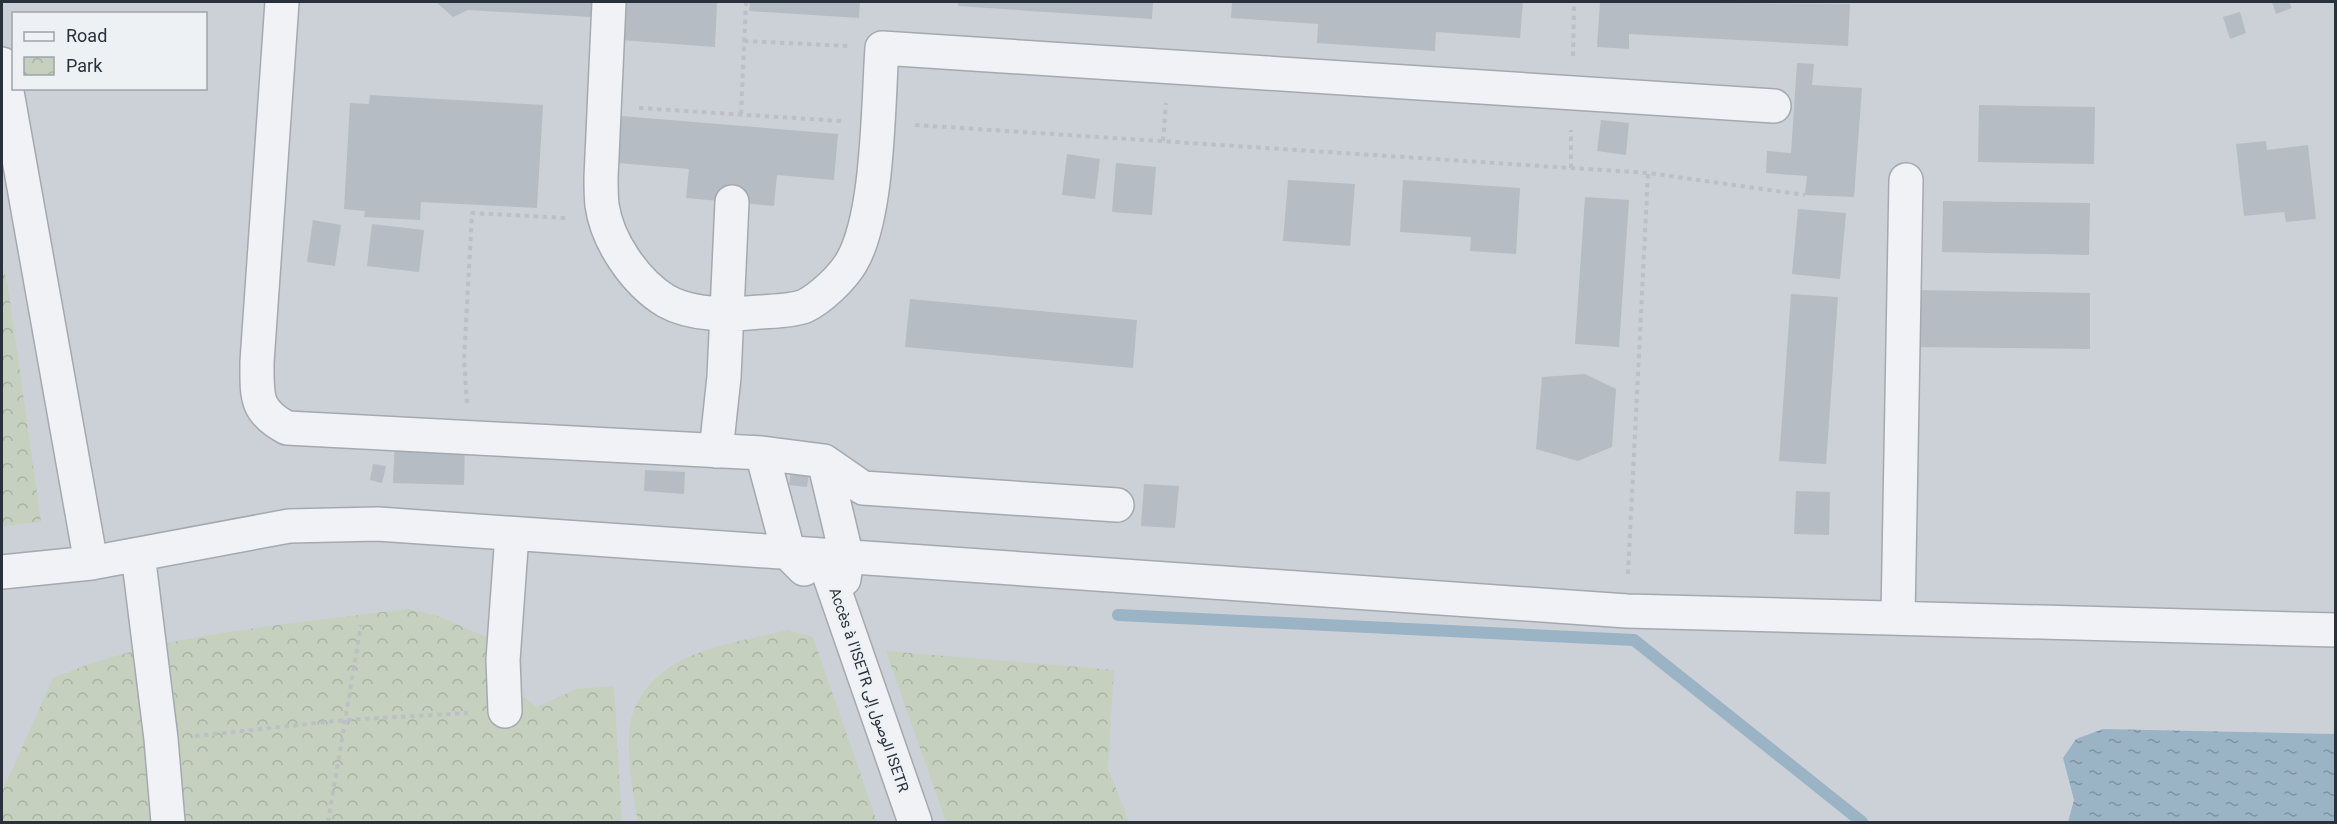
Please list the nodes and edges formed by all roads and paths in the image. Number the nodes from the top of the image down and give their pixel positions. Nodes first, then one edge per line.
1 (282, 2) edge
2 (609, 2) edge
3 (746, 2) edge
4 (744, 41) junction
5 (882, 48) junction
6 (2, 64) edge
7 (604, 106) junction
8 (1774, 106) dead end
9 (741, 114) junction
10 (876, 123) junction
11 (1648, 173) junction
12 (1906, 180) dead end
13 (1805, 195) dead end
14 (732, 202) dead end
15 (607, 219) junction
16 (727, 314) junction
17 (469, 437) junction
18 (716, 451) junction
19 (762, 453) junction
20 (824, 461) junction
21 (1117, 505) dead end
22 (512, 534) junction
23 (789, 554) junction
24 (138, 555) junction
25 (835, 557) junction
26 (91, 563) junction
27 (2, 572) edge
28 (840, 604) junction
29 (1627, 611) junction
30 (1898, 617) junction
31 (361, 625) dead end
32 (2336, 630) edge
33 (505, 711) joint
34 (345, 720) junction
35 (161, 739) junction
36 (168, 822) edge
37 (328, 822) edge
38 (915, 822) edge

1 - 17 street
2 - 7 street
3 - 4 path
4 - 5 path
4 - 9 path
5 - 8 street
5 - 10 street
6 - 26 street
7 - 9 path
7 - 15 street
9 - 10 path
10 - 11 path
10 - 16 street
11 - 13 path
11 - 29 path
12 - 30 street
14 - 16 street
15 - 16 street
15 - 17 path
16 - 18 street
17 - 18 street
18 - 19 street
19 - 20 street
19 - 23 street
20 - 21 street
20 - 25 street, Accès à l'ISETR الوصول إلى ISETR
22 - 23 street
22 - 24 street
22 - 33 street
23 - 25 street
23 - 28 street
24 - 26 street
24 - 35 street
25 - 28 street, Accès à l'ISETR الوصول إلى ISETR
25 - 29 street
26 - 27 street
28 - 38 street, Accès à l'ISETR الوصول إلى ISETR
29 - 30 street
30 - 32 street
31 - 34 path
33 - 34 path
34 - 35 path
34 - 37 path
35 - 36 street

